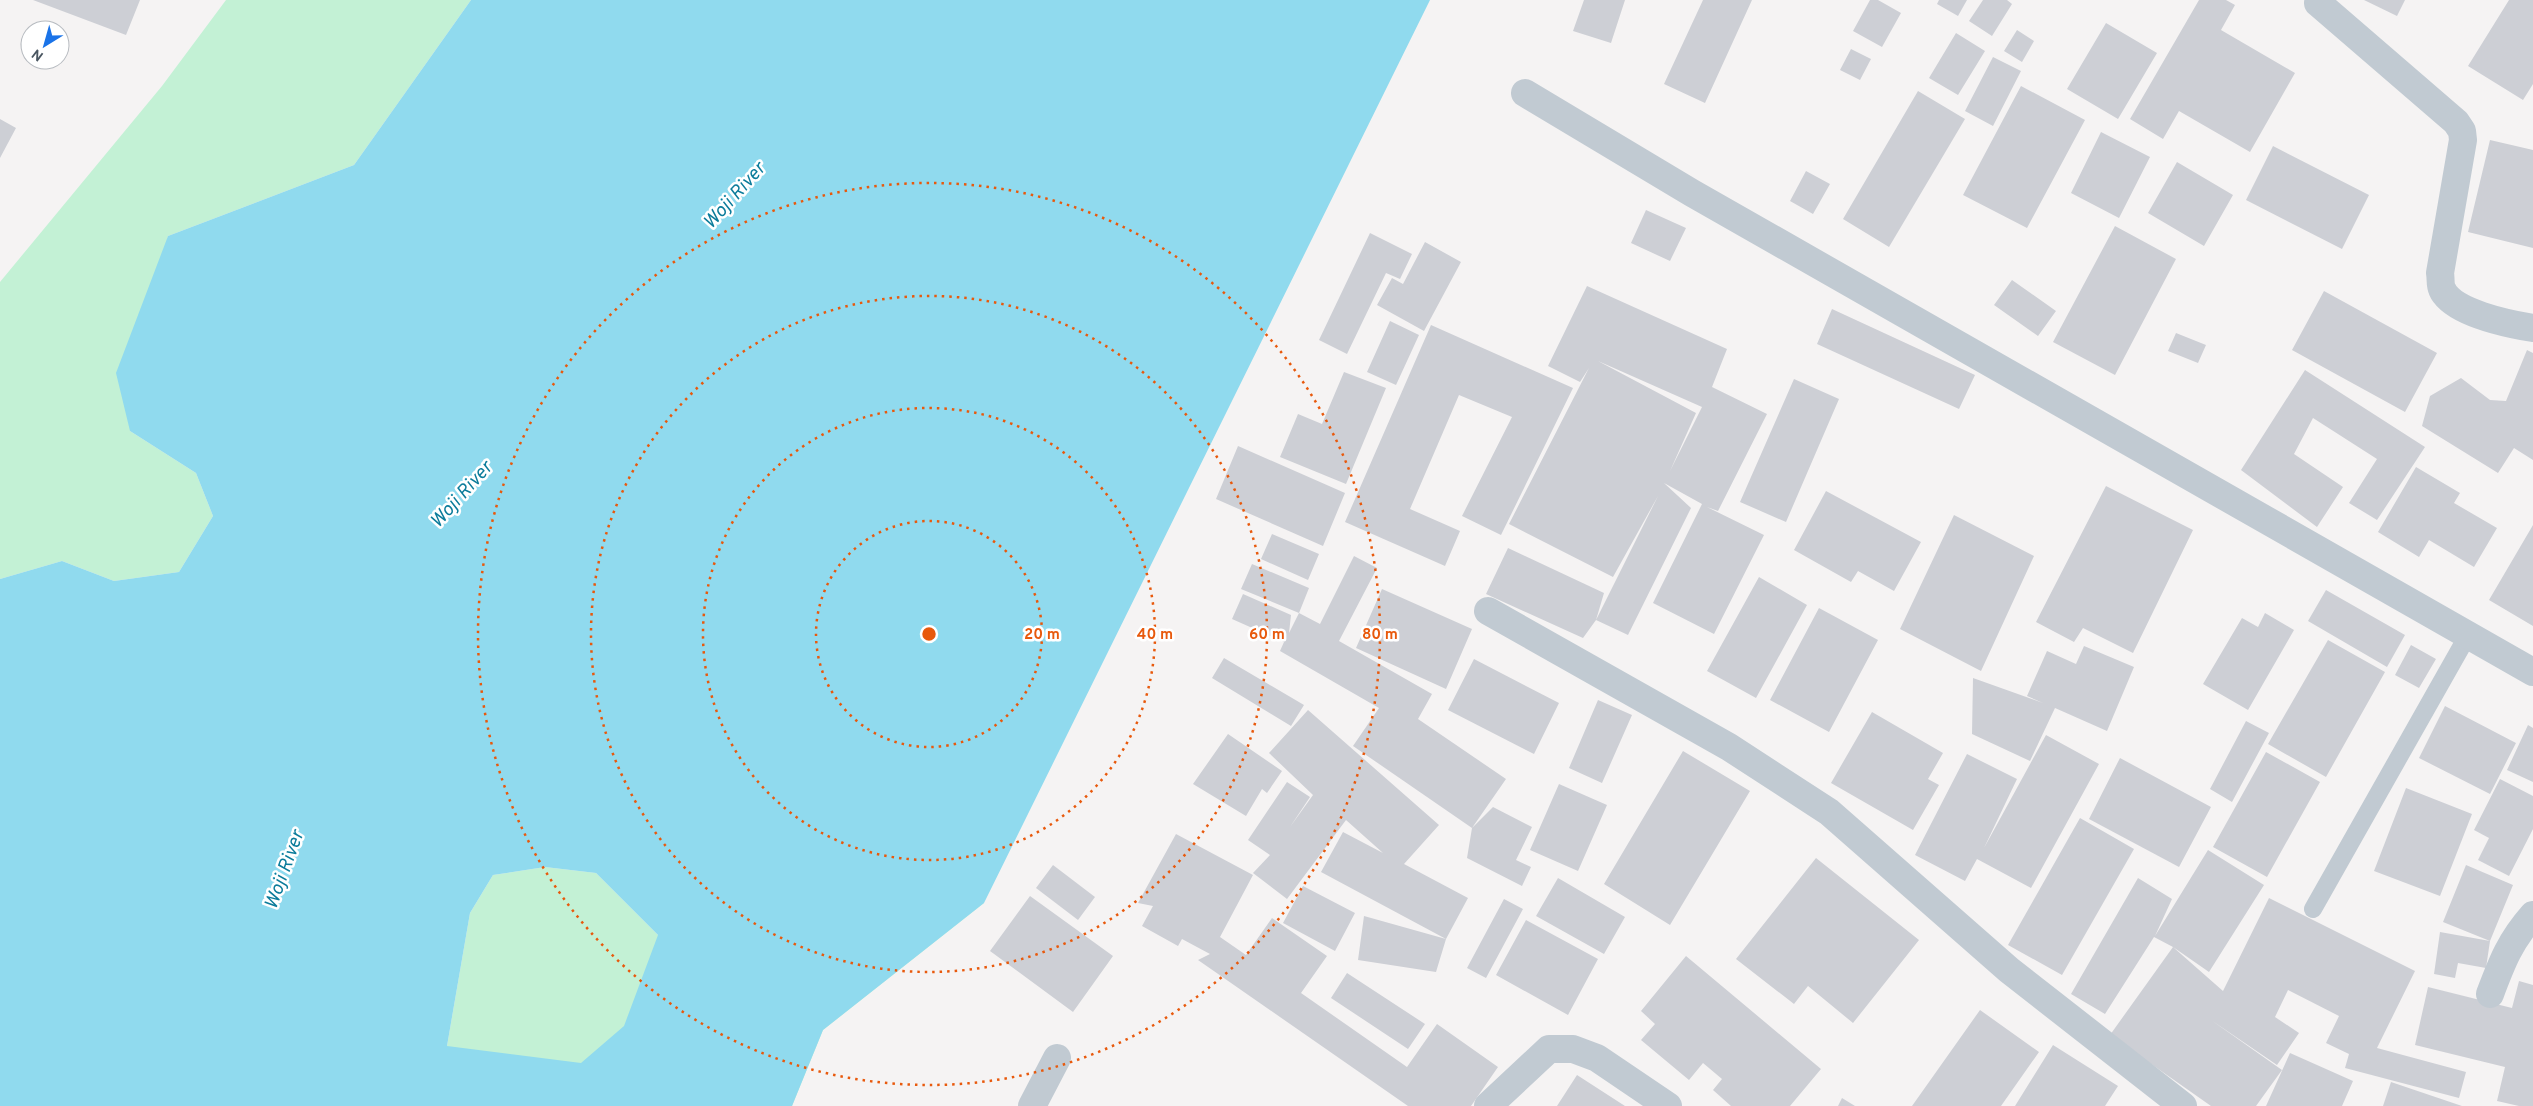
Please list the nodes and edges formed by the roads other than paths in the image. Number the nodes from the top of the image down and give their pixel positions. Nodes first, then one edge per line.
1 (2318, 3) dead end
2 (1525, 93) dead end
3 (2533, 328) edge
4 (1488, 611) dead end
5 (2468, 635) junction
6 (2533, 672) edge
7 (2313, 909) dead end
8 (2533, 915) edge
9 (2490, 994) dead end
10 (1057, 1058) dead end
11 (1032, 1106) edge
12 (1488, 1106) edge
13 (1668, 1106) edge
14 (2183, 1106) edge

1 - 3 street
2 - 5 street
4 - 14 street
5 - 6 street
5 - 7 lane
8 - 9 street
10 - 11 street
12 - 13 street

